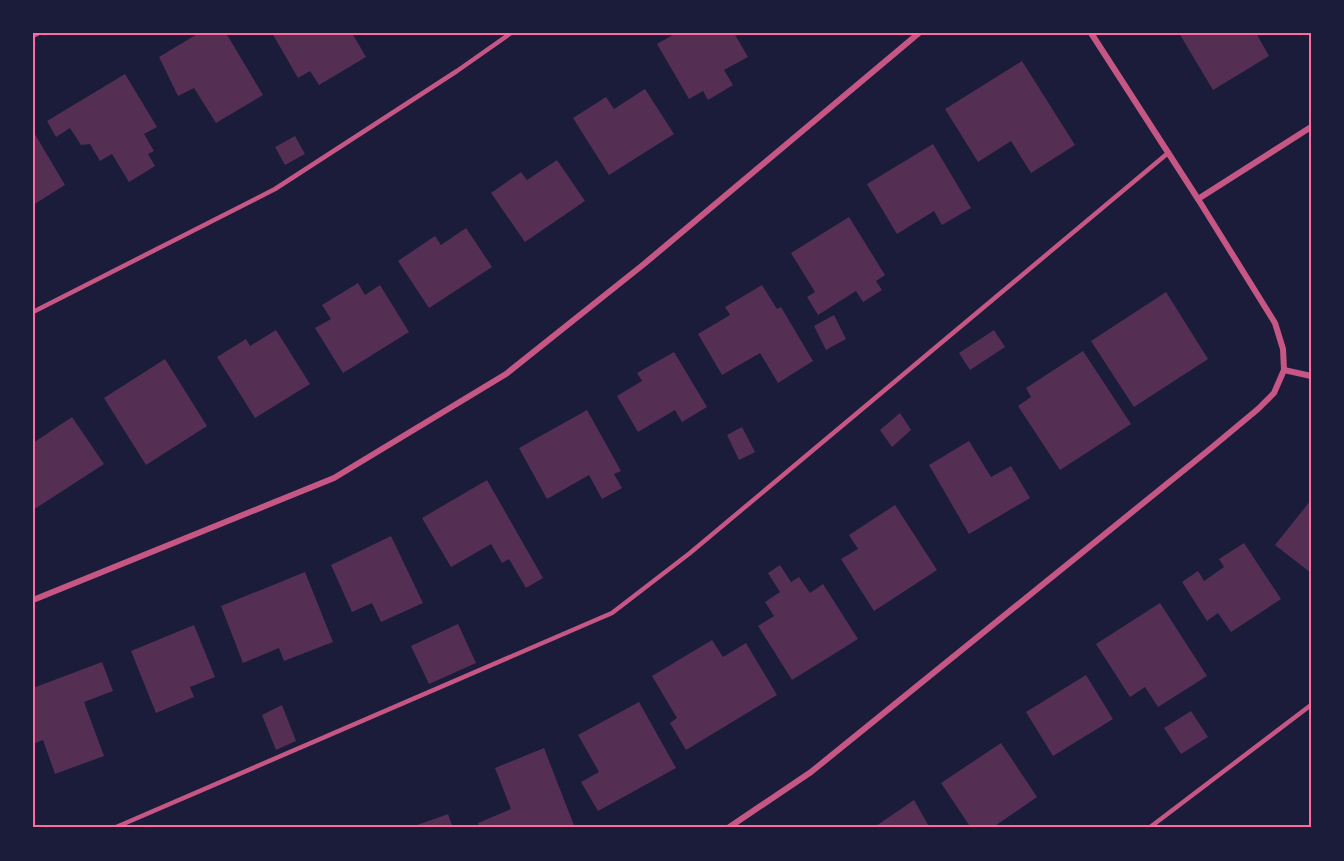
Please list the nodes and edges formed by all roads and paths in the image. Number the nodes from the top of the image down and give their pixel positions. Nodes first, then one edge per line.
1 (511, 33) edge
2 (919, 33) edge
3 (1091, 33) edge
4 (1311, 127) edge
5 (1168, 153) junction
6 (1198, 199) junction
7 (33, 312) edge
8 (1284, 370) junction
9 (1311, 376) edge
10 (33, 600) edge
11 (1311, 705) edge
12 (114, 828) edge
13 (728, 828) edge
14 (1149, 828) edge

1 - 7 lane
2 - 10 street
3 - 5 street
4 - 6 street
5 - 6 street
5 - 12 lane
6 - 8 street
8 - 9 street
8 - 13 street
11 - 14 lane

